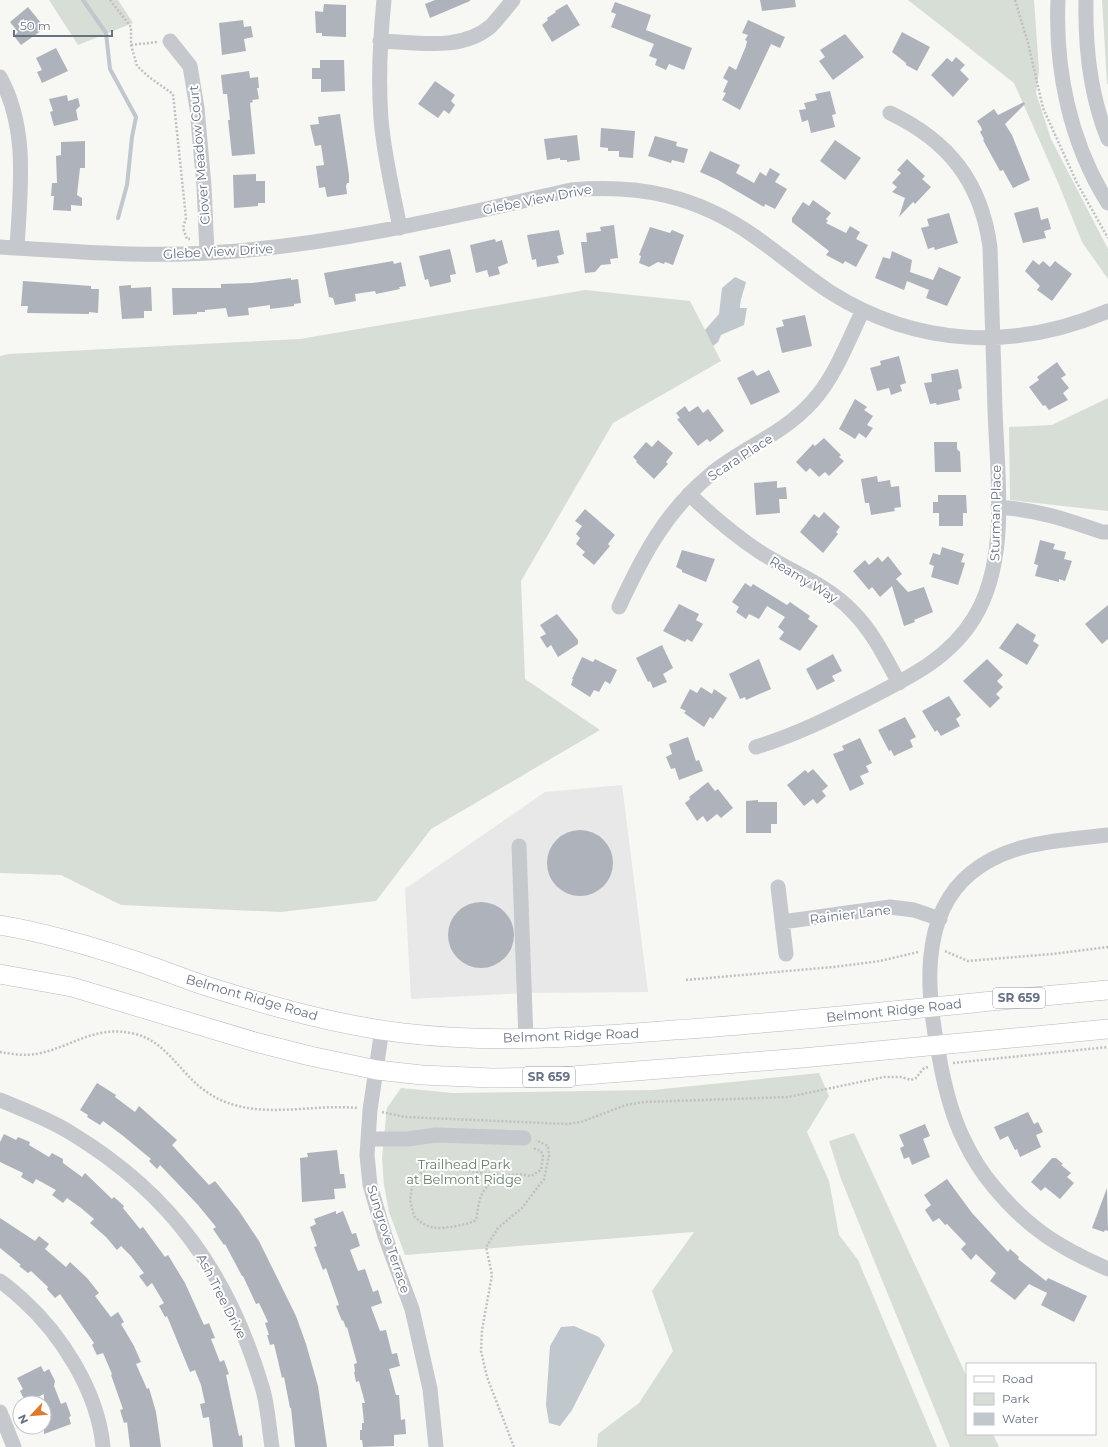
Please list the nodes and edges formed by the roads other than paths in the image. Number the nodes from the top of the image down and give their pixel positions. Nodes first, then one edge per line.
1 (384, 0) edge
2 (513, 0) edge
3 (1058, 0) edge
4 (1086, 0) edge
5 (380, 40) junction
6 (170, 41) road end
7 (0, 77) edge
8 (890, 113) dead end
9 (1108, 139) edge
10 (1108, 203) edge
11 (400, 228) junction
12 (207, 246) junction
13 (0, 247) edge
14 (17, 248) junction
15 (863, 310) junction
16 (1108, 312) edge
17 (993, 339) junction
18 (689, 494) junction
19 (998, 507) junction
20 (1108, 532) edge
21 (619, 606) dead end
22 (899, 683) junction
23 (756, 747) dead end
24 (1108, 835) edge
25 (519, 846) dead end
26 (778, 887) dead end
27 (940, 919) junction
28 (782, 922) junction
29 (0, 925) edge
30 (786, 954) dead end
31 (0, 974) edge
32 (1108, 990) edge
33 (931, 1006) junction
34 (1108, 1029) edge
35 (382, 1030) junction
36 (526, 1040) junction
37 (936, 1044) junction
38 (377, 1070) junction
39 (0, 1100) edge
40 (368, 1138) junction
41 (522, 1138) road end
42 (1108, 1269) edge
43 (0, 1282) edge
44 (0, 1412) edge
45 (14, 1447) edge
46 (103, 1447) edge
47 (272, 1447) edge
48 (436, 1447) edge

1 - 5 street
2 - 5 street
3 - 10 street
4 - 9 street
5 - 11 street
6 - 12 street, Clover Meadow Court
7 - 14 street
8 - 17 street, Sturman Place
11 - 12 street, Glebe View Drive
11 - 15 street, Glebe View Drive
12 - 14 street, Glebe View Drive
13 - 14 street, Glebe View Drive
15 - 17 street, Glebe View Drive
15 - 18 street, Scara Place
16 - 17 street, Glebe View Drive
17 - 19 street, Sturman Place
18 - 21 street, Scara Place
18 - 22 street, Reamy Way
19 - 20 street
19 - 22 street, Sturman Place
22 - 23 street, Sturman Place
24 - 27 street
25 - 36 street
26 - 28 street
27 - 28 street, Rainier Lane
27 - 33 street
28 - 30 street
29 - 35 main road, Belmont Ridge Road / SR 659
31 - 38 main road, SR 659
32 - 33 main road, Belmont Ridge Road / SR 659
33 - 36 main road, Belmont Ridge Road / SR 659
33 - 37 street
34 - 37 main road, SR 659
35 - 36 main road, Belmont Ridge Road / SR 659
35 - 38 street, Sungrove Terrace
37 - 38 main road, SR 659
37 - 42 street
38 - 40 street, Sungrove Terrace
39 - 47 street, Ash Tree Drive
40 - 41 street
40 - 48 street, Sungrove Terrace
43 - 46 street
44 - 45 street

